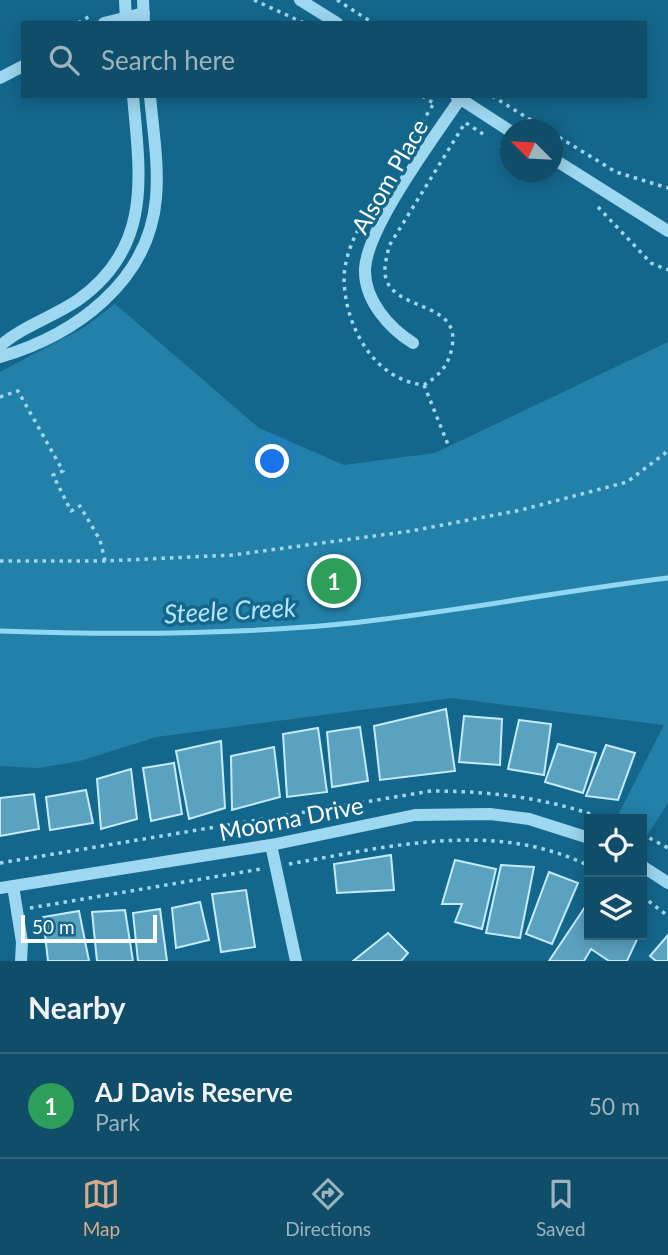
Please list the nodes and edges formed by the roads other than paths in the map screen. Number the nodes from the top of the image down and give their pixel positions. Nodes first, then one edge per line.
1 (125, 0) edge
2 (300, 0) edge
3 (144, 12) edge
4 (126, 19) edge
5 (334, 21) edge
6 (21, 67) edge
7 (0, 78) edge
8 (133, 98) edge
9 (150, 98) edge
10 (458, 98) edge
11 (460, 98) edge
12 (500, 124) edge
13 (563, 165) edge
14 (668, 231) edge
15 (412, 343) dead end
16 (0, 346) edge
17 (0, 357) edge
18 (584, 836) edge
19 (271, 845) junction
20 (647, 869) edge
21 (668, 883) edge
22 (6, 887) edge
23 (21, 961) edge
24 (296, 961) edge

1 - 4 street
2 - 5 street
3 - 4 street
6 - 7 street
8 - 16 street
9 - 17 street
10 - 15 street, Alsom Place
11 - 12 street
13 - 14 street
18 - 19 street, Moorna Drive
19 - 22 street, Moorna Drive
19 - 24 street
20 - 21 street
22 - 23 street

